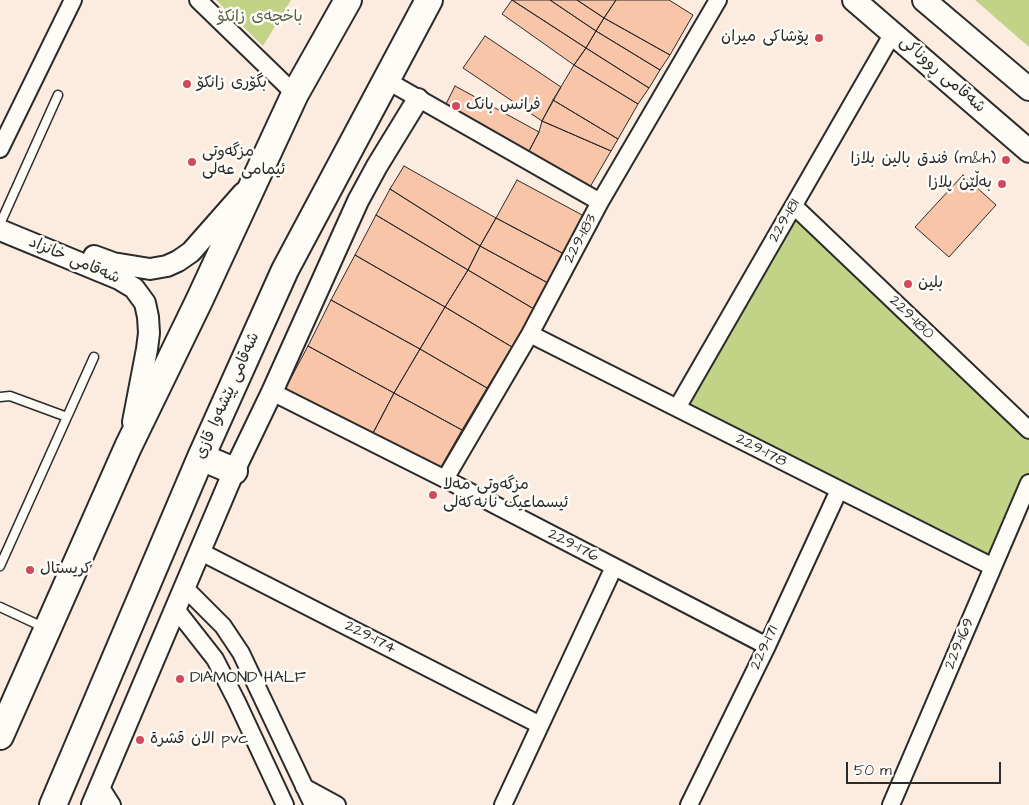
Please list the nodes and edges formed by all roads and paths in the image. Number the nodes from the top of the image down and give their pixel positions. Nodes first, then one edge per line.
1 (73, 0) edge
2 (198, 0) edge
3 (348, 0) edge
4 (429, 0) edge
5 (718, 0) edge
6 (854, 0) edge
7 (924, 0) edge
8 (893, 34) junction
9 (386, 80) junction
10 (1029, 89) edge
11 (295, 94) junction
12 (58, 96) dead end
13 (418, 99) junction
14 (0, 149) edge
15 (1029, 151) edge
16 (255, 179) junction
17 (600, 202) junction
18 (794, 206) junction
19 (0, 227) edge
20 (530, 334) junction
21 (94, 357) dead end
22 (272, 392) junction
23 (0, 397) edge
24 (678, 408) junction
25 (67, 417) junction
26 (1029, 430) edge
27 (128, 447) junction
28 (201, 457) junction
29 (234, 471) junction
30 (445, 479) junction
31 (1029, 482) edge
32 (839, 490) junction
33 (199, 551) junction
34 (0, 566) edge
35 (614, 567) junction
36 (993, 567) junction
37 (184, 587) junction
38 (0, 607) edge
39 (175, 608) junction
40 (47, 628) junction
41 (767, 646) junction
42 (540, 725) junction
43 (0, 736) edge
44 (100, 786) junction
45 (304, 787) junction
46 (53, 805) edge
47 (92, 805) edge
48 (112, 805) edge
49 (286, 805) edge
50 (313, 805) edge
51 (337, 805) edge
52 (503, 805) edge
53 (690, 805) edge
54 (892, 805) edge

1 - 14 street
2 - 11 street
3 - 11 highway
4 - 9 highway, شەقامی پێشەوا قازی
5 - 17 street, 229-183
6 - 8 main road, شەقامی ڕووناکی
7 - 10 main road
8 - 15 main road, شەقامی ڕووناکی
8 - 18 street, 229-181
9 - 13 street
9 - 28 highway, شەقامی پێشەوا قازی
11 - 16 highway
12 - 19 lane
13 - 17 street
13 - 22 street
16 - 19 street, شەقامی خانزاد
16 - 27 highway
17 - 20 street, 229-183
18 - 24 street, 229-181
18 - 26 street, 229-180
19 - 27 street, شەقامی خانزاد
20 - 24 street, 229-178
20 - 30 street, 229-183
21 - 25 lane
22 - 29 street
22 - 30 street, 229-176
23 - 25 lane
24 - 32 street, 229-178
25 - 34 lane
27 - 40 highway
28 - 29 highway
28 - 46 highway, شەقامی پێشەوا قازی
29 - 33 street
30 - 35 street, 229-176
31 - 36 street, 229-169
32 - 36 street, 229-178
32 - 41 street, 229-171
33 - 37 street
33 - 42 street, 229-174
35 - 41 street, 229-176
35 - 42 street
36 - 54 street, 229-169
37 - 39 street
37 - 45 street
38 - 40 lane
39 - 44 street
39 - 49 street
40 - 43 highway
41 - 53 street, 229-171
42 - 52 street
44 - 47 street
44 - 48 street
45 - 50 street
45 - 51 street

